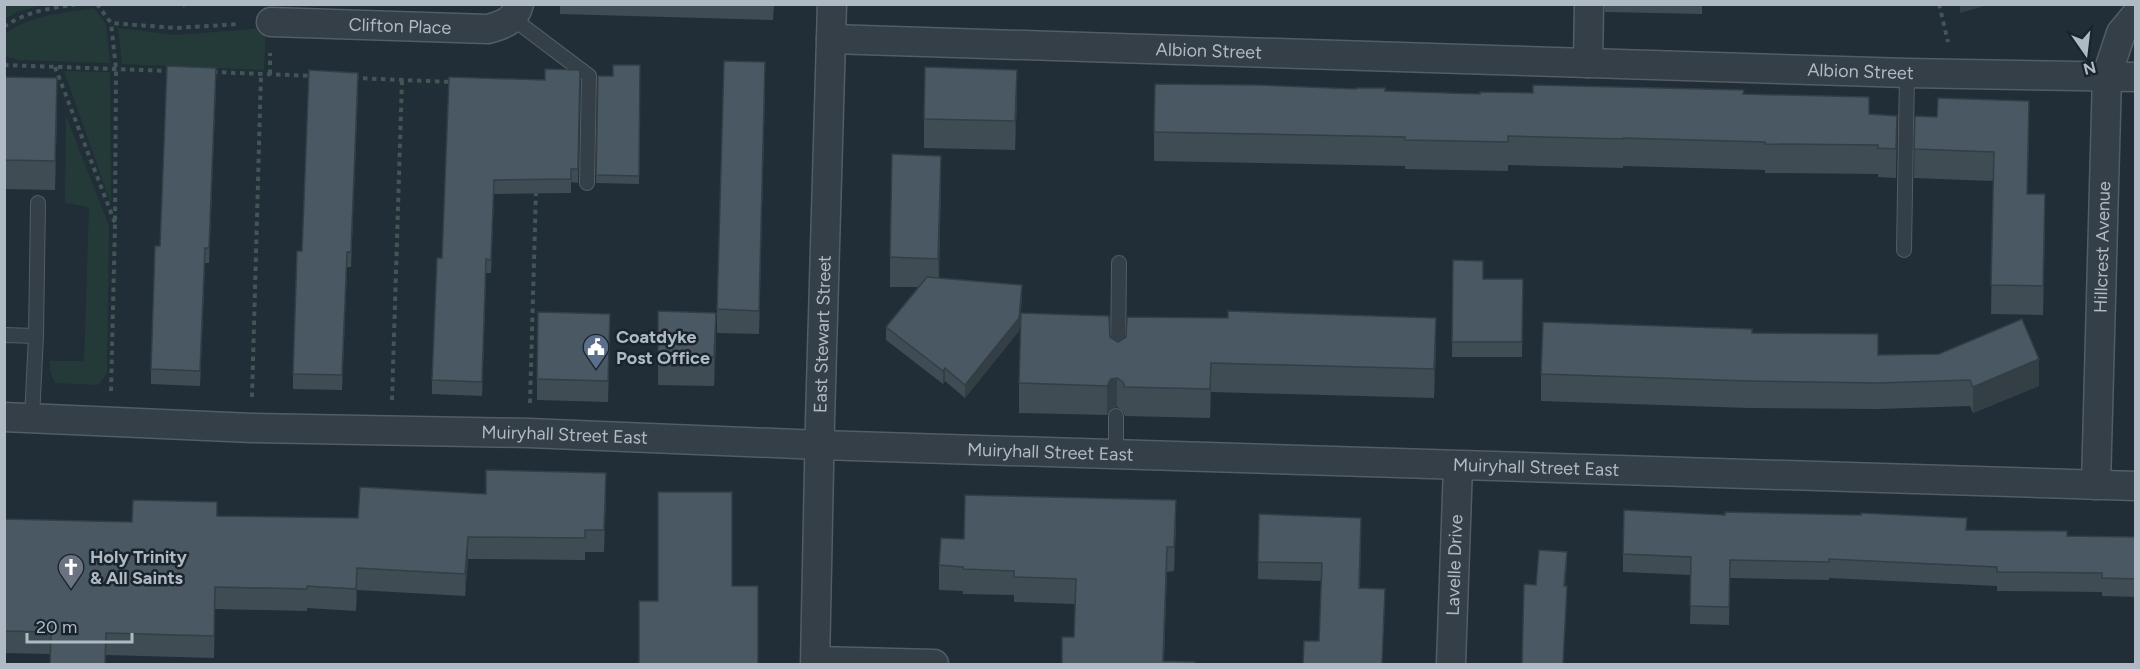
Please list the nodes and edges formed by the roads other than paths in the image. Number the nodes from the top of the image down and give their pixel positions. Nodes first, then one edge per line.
1 (832, 4) edge
2 (1589, 4) edge
3 (516, 11) edge
4 (2136, 15) edge
5 (271, 22) road end
6 (831, 39) junction
7 (1588, 63) junction
8 (1908, 74) junction
9 (2107, 75) junction
10 (2136, 77) edge
11 (587, 183) dead end
12 (38, 203) dead end
13 (1904, 250) dead end
14 (1119, 263) dead end
15 (4, 335) edge
16 (36, 336) junction
17 (1118, 363) edge
18 (1116, 416) dead end
19 (18, 417) edge
20 (820, 445) junction
21 (1116, 455) junction
22 (1458, 466) junction
23 (2096, 485) junction
24 (2136, 486) edge
25 (816, 663) edge
26 (934, 664) edge
27 (1452, 664) edge

1 - 6 street, East Stewart Street
2 - 7 street
3 - 5 street, Clifton Place
3 - 11 lane
4 - 9 street, Hillcrest Avenue
6 - 7 street, Albion Street
6 - 20 street, East Stewart Street
7 - 8 street, Albion Street
8 - 9 street, Albion Street
8 - 13 lane
9 - 10 street, Albion Street
9 - 23 street, Hillcrest Avenue
12 - 16 lane
14 - 17 lane
15 - 16 lane
16 - 19 lane
18 - 21 lane
19 - 20 street, Muiryhall Street East
20 - 21 street, Muiryhall Street East
20 - 25 street, East Stewart Street
21 - 22 street, Muiryhall Street East
22 - 23 street, Muiryhall Street East
22 - 27 street, Lavelle Drive
23 - 24 street, Muiryhall Street East
25 - 26 street

